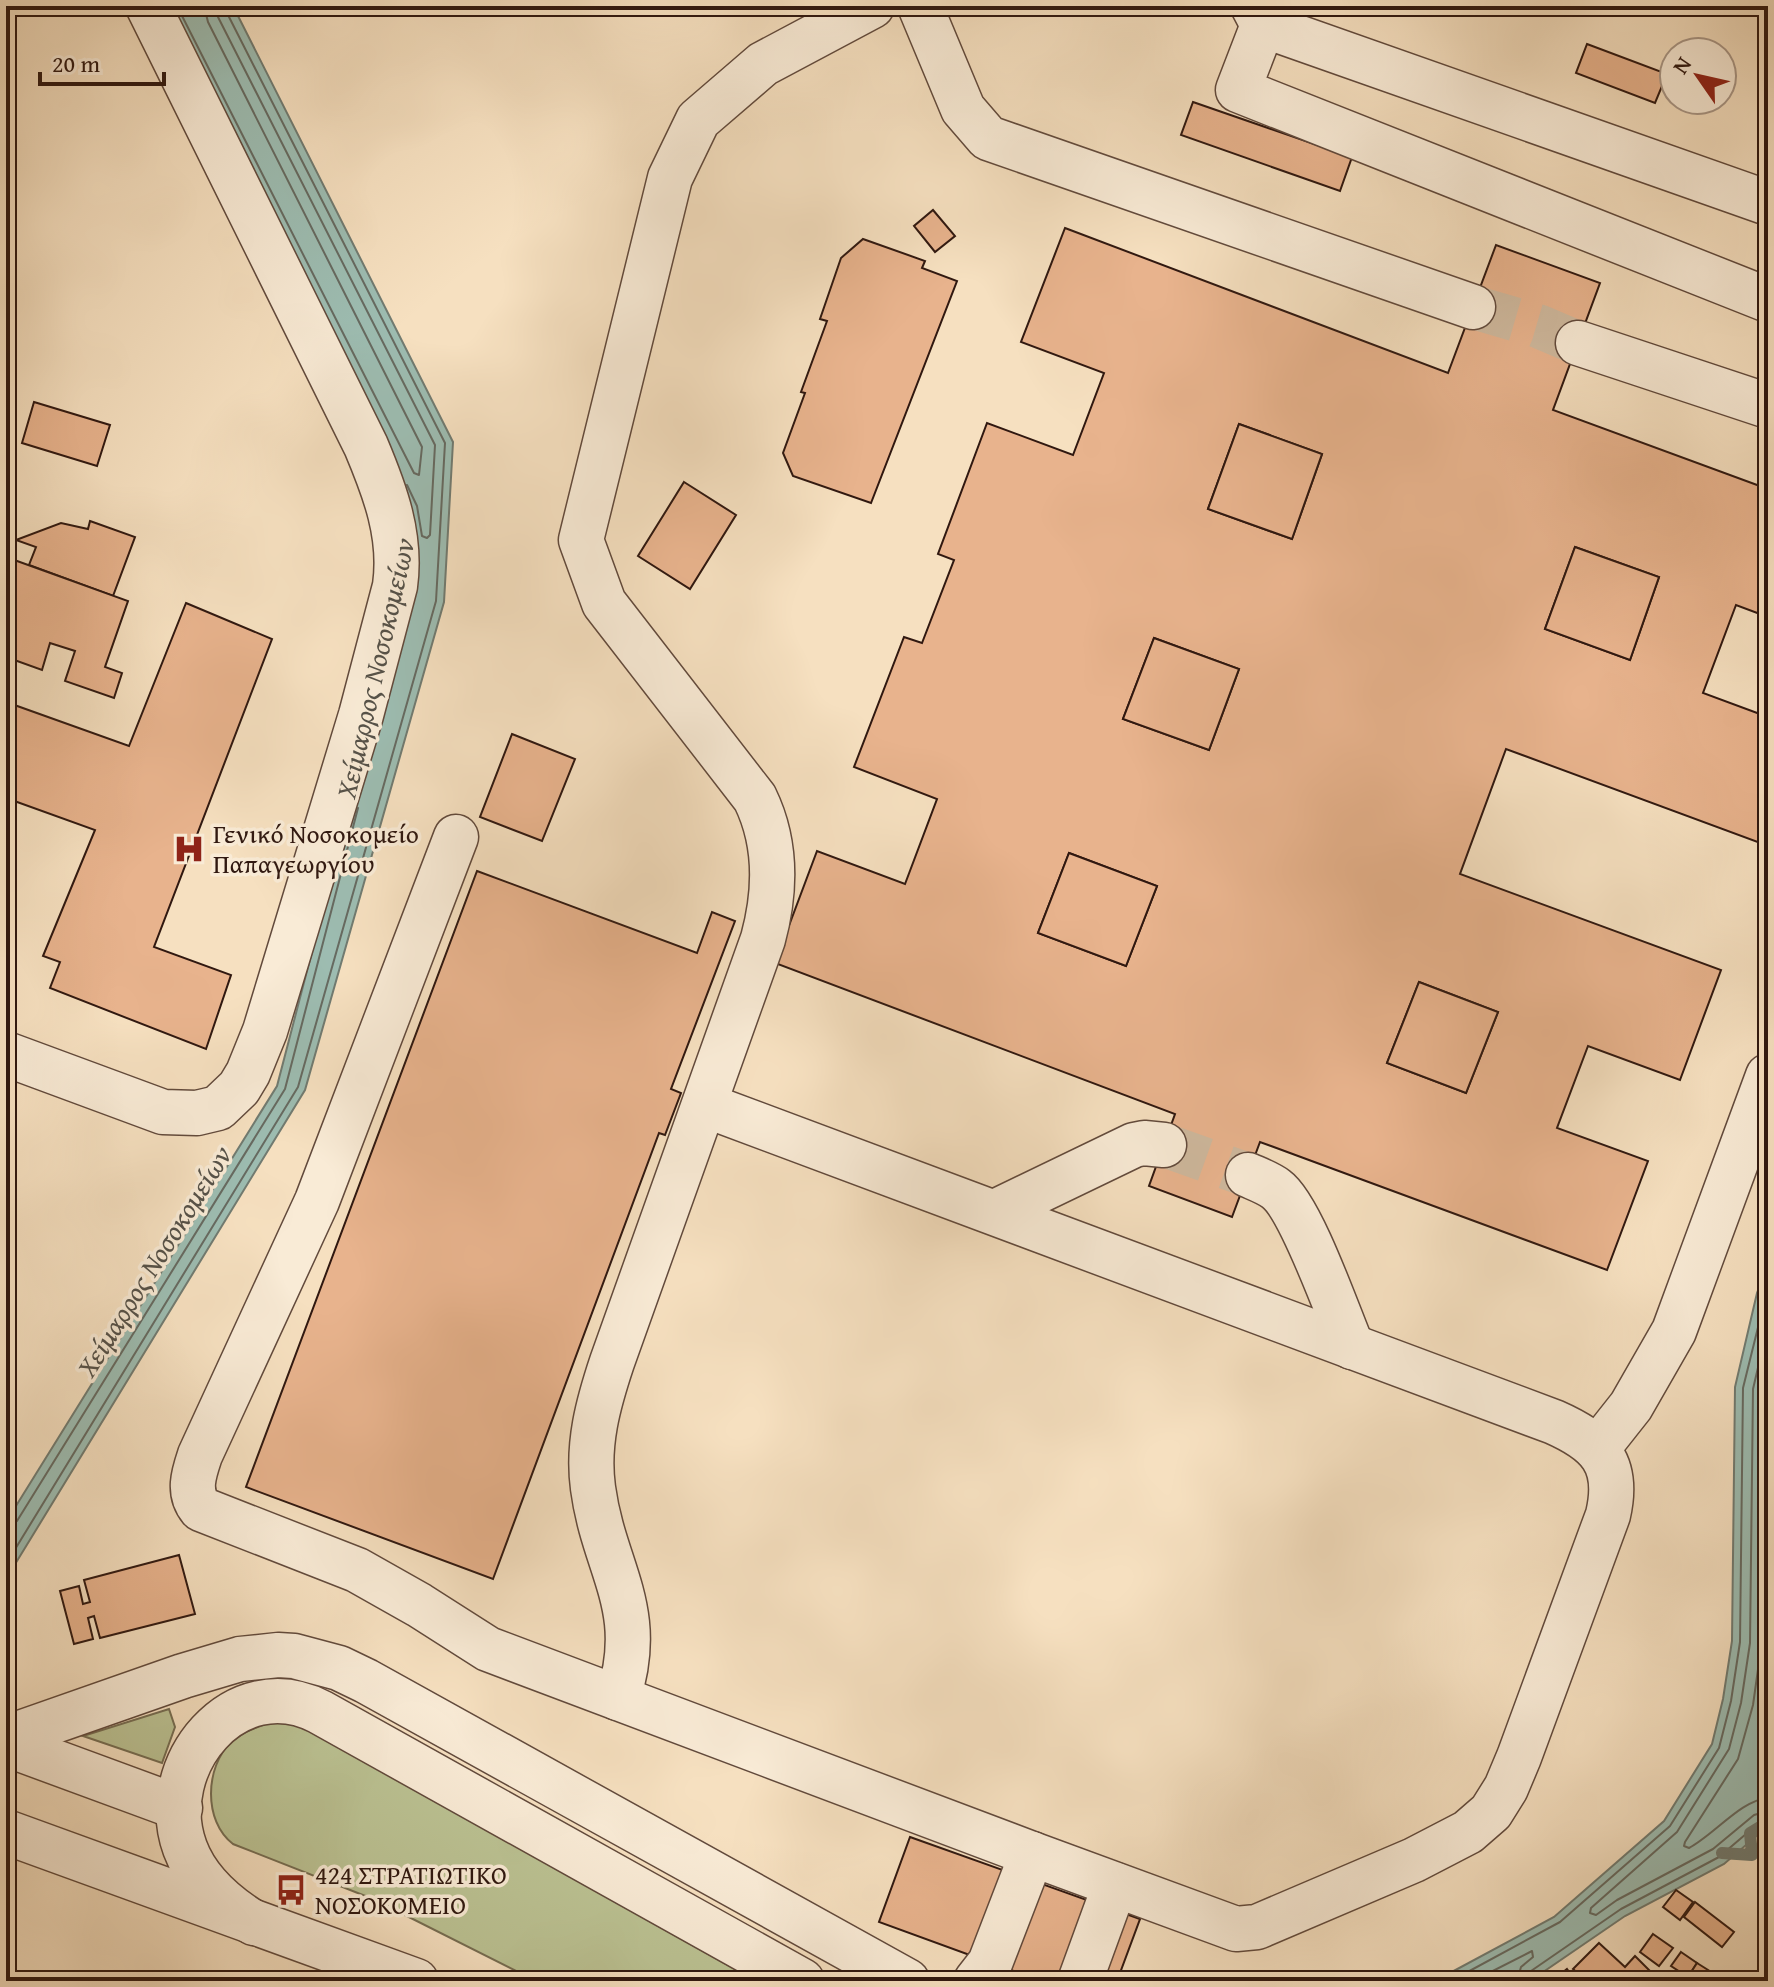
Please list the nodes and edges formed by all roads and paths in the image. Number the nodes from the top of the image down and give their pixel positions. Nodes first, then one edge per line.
1 (148, 6) edge
2 (872, 6) edge
3 (920, 6) edge
4 (1258, 15) edge
5 (1768, 203) edge
6 (1768, 300) edge
7 (1473, 307) tunnel mouth
8 (1578, 343) tunnel mouth
9 (1768, 406) edge
10 (456, 837) dead end
11 (6, 1054) edge
12 (1768, 1076) edge
13 (705, 1105) junction
14 (1164, 1145) tunnel mouth
15 (1248, 1175) tunnel mouth
16 (995, 1212) junction
17 (1352, 1347) junction
18 (1597, 1449) junction
19 (618, 1698) junction
20 (6, 1738) edge
21 (6, 1744) edge
22 (180, 1808) junction
23 (6, 1832) edge
24 (1032, 1854) junction
25 (1115, 1885) junction
26 (254, 1923) junction
27 (335, 1952) junction
28 (384, 1981) edge
29 (416, 1981) edge
30 (802, 1981) edge
31 (907, 1981) edge
32 (976, 1981) edge
33 (1080, 1981) edge

1 - 11 street
2 - 13 street
3 - 7 street
4 - 5 street
4 - 6 street
8 - 9 street
10 - 19 street
12 - 18 street
13 - 16 street
13 - 19 street
14 - 16 street
15 - 17 street
16 - 17 street
17 - 18 street
18 - 25 street
19 - 24 street
20 - 31 street
21 - 22 street
22 - 26 street
22 - 30 street
23 - 26 street
24 - 25 street
24 - 32 street
25 - 33 street
26 - 27 street
27 - 28 street
27 - 29 street

